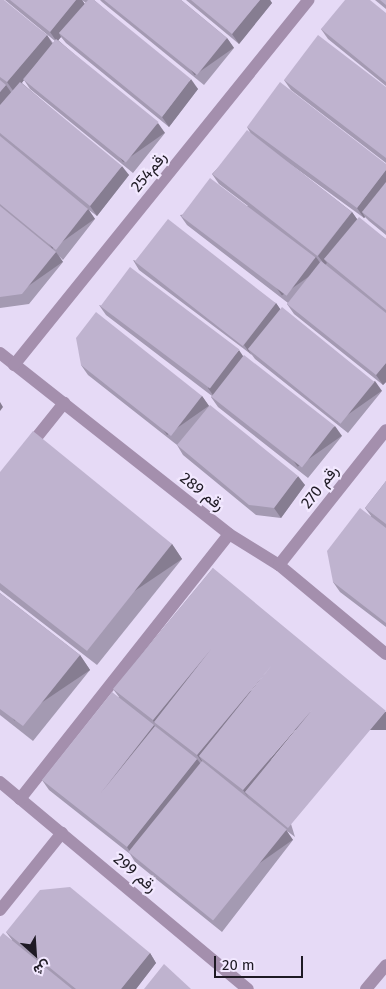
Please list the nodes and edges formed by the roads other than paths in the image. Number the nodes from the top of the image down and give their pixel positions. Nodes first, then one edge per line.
1 (309, 0) edge
2 (0, 353) edge
3 (14, 365) junction
4 (64, 403) junction
5 (386, 430) edge
6 (18, 460) edge
7 (229, 534) junction
8 (279, 565) junction
9 (386, 654) edge
10 (0, 782) edge
11 (20, 799) junction
12 (62, 833) junction
13 (0, 910) edge
14 (386, 965) edge
15 (248, 989) edge
16 (366, 989) edge

1 - 3 street, رقم254
2 - 3 street, رقم 289
3 - 4 street, رقم 289
4 - 6 street
4 - 7 street, رقم 289
5 - 8 street, رقم 270
7 - 8 street, رقم 289
7 - 11 street
8 - 9 street, رقم 289
10 - 11 street, رقم 299
11 - 12 street, رقم 299
12 - 13 street
12 - 15 street, رقم 299
14 - 16 street

